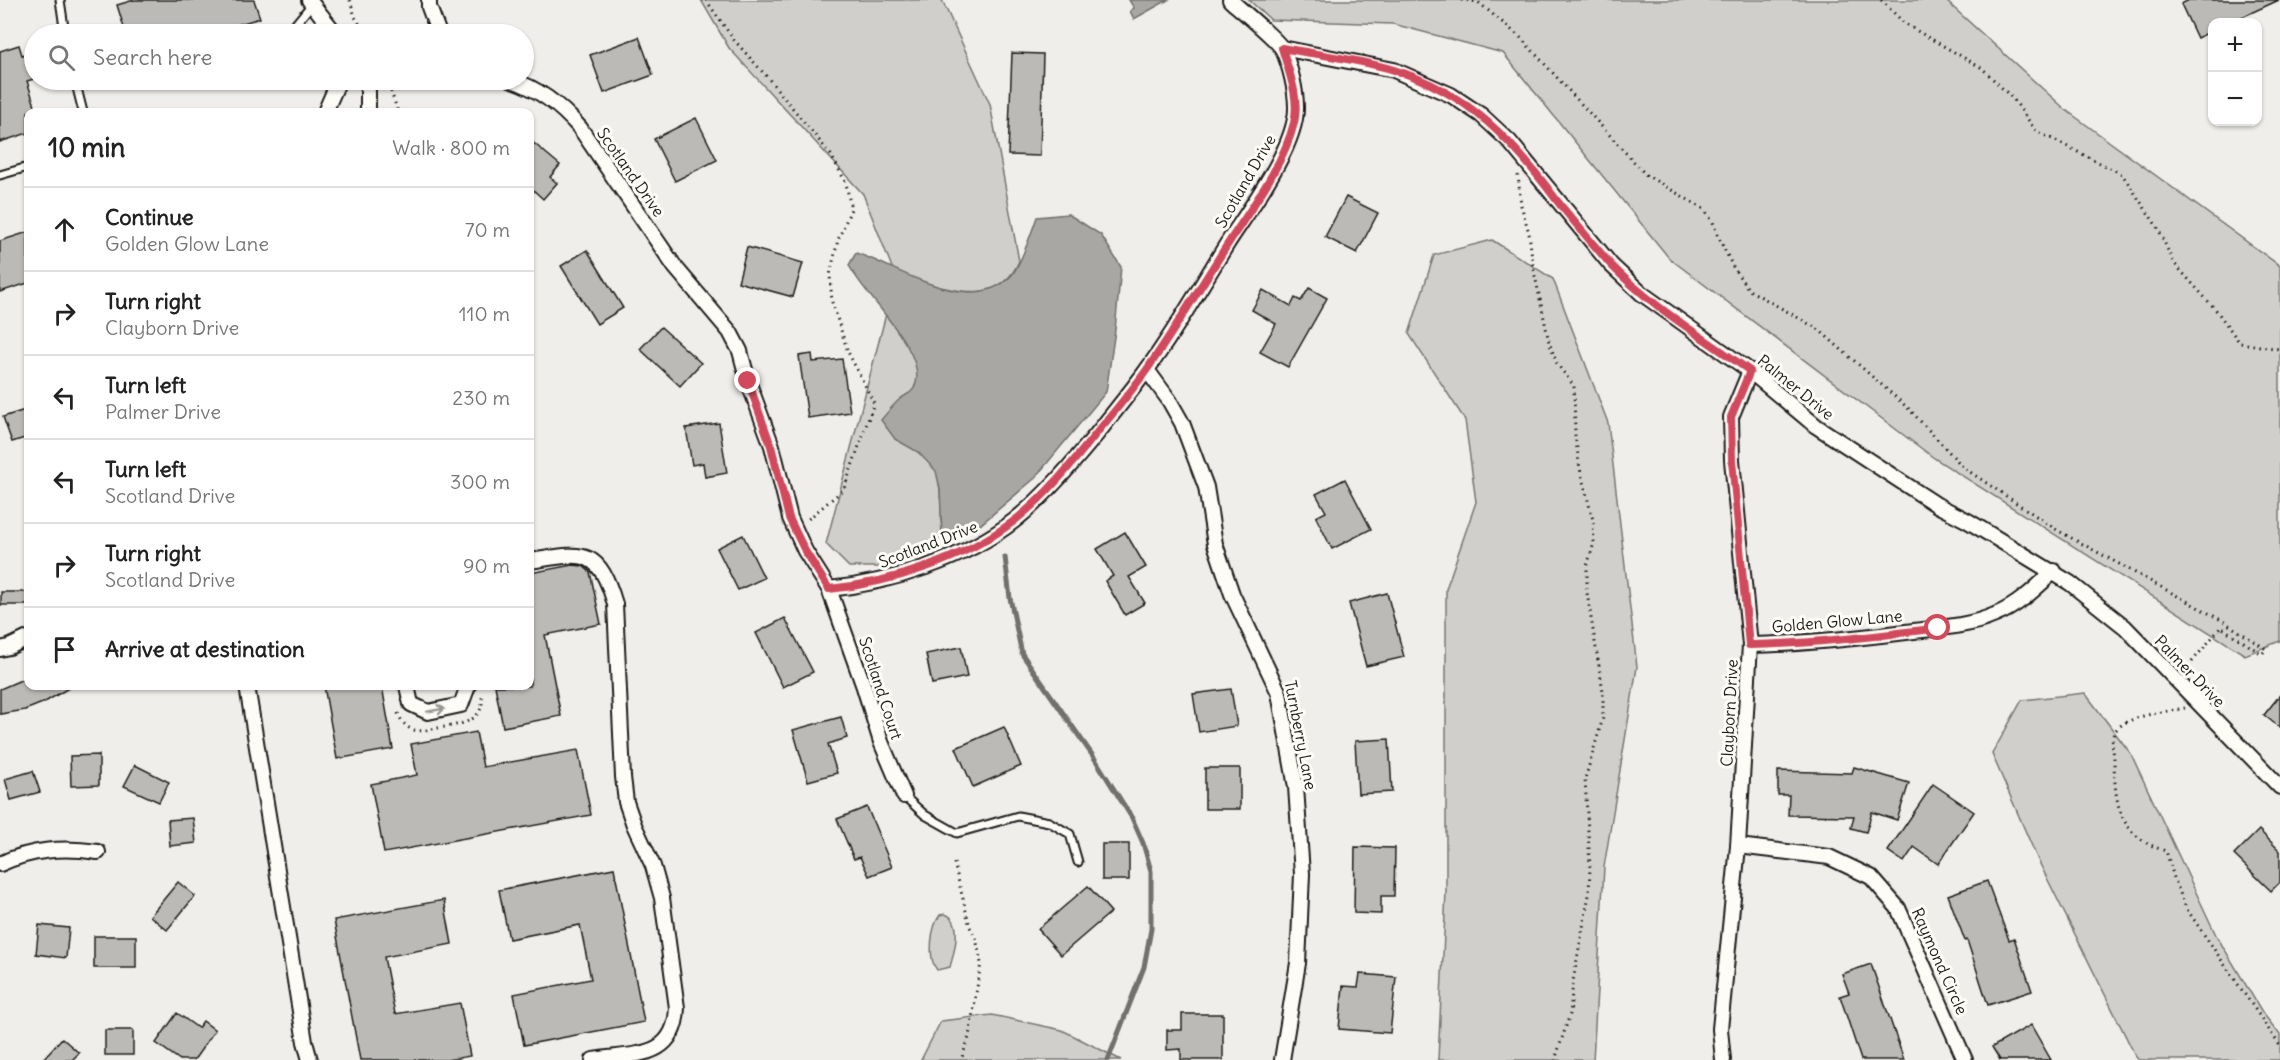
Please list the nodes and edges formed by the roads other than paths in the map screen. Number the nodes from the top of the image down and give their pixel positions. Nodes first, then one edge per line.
1 (60, 0) edge
2 (429, 0) edge
3 (1230, 0) edge
4 (310, 2) edge
5 (63, 24) edge
6 (295, 24) edge
7 (328, 24) edge
8 (435, 24) edge
9 (1282, 48) junction
10 (77, 90) edge
11 (335, 90) edge
12 (368, 90) edge
13 (533, 90) edge
14 (81, 108) edge
15 (327, 108) edge
16 (368, 108) edge
17 (24, 168) edge
18 (0, 175) edge
19 (1147, 370) junction
20 (1750, 371) junction
21 (534, 560) edge
22 (2054, 571) junction
23 (829, 589) junction
24 (24, 640) edge
25 (1749, 645) junction
26 (0, 649) edge
27 (248, 690) edge
28 (408, 690) edge
29 (467, 690) edge
30 (2280, 787) edge
31 (904, 796) joint
32 (1738, 846) junction
33 (98, 852) dead end
34 (1078, 862) dead end
35 (0, 864) edge
36 (310, 1060) edge
37 (593, 1060) edge
38 (1282, 1060) edge
39 (1723, 1060) edge
40 (1965, 1060) edge

1 - 5 lane
2 - 8 street
3 - 9 street
4 - 6 lane
4 - 7 street
9 - 19 street, Scotland Drive
9 - 20 street, Palmer Drive
10 - 14 lane
11 - 15 street
12 - 16 street
13 - 23 street, Scotland Drive
17 - 18 lane
19 - 23 street, Scotland Drive
19 - 38 street, Turnberry Lane
20 - 22 street, Palmer Drive
20 - 25 street, Clayborn Drive
21 - 37 street
22 - 25 street, Golden Glow Lane
22 - 30 street, Palmer Drive
23 - 31 street, Scotland Court
24 - 26 street
25 - 32 street, Clayborn Drive
27 - 36 street
28 -> 29 street
31 - 34 lane
32 - 39 street, Clayborn Drive
32 - 40 street, Raymond Circle
33 - 35 street

